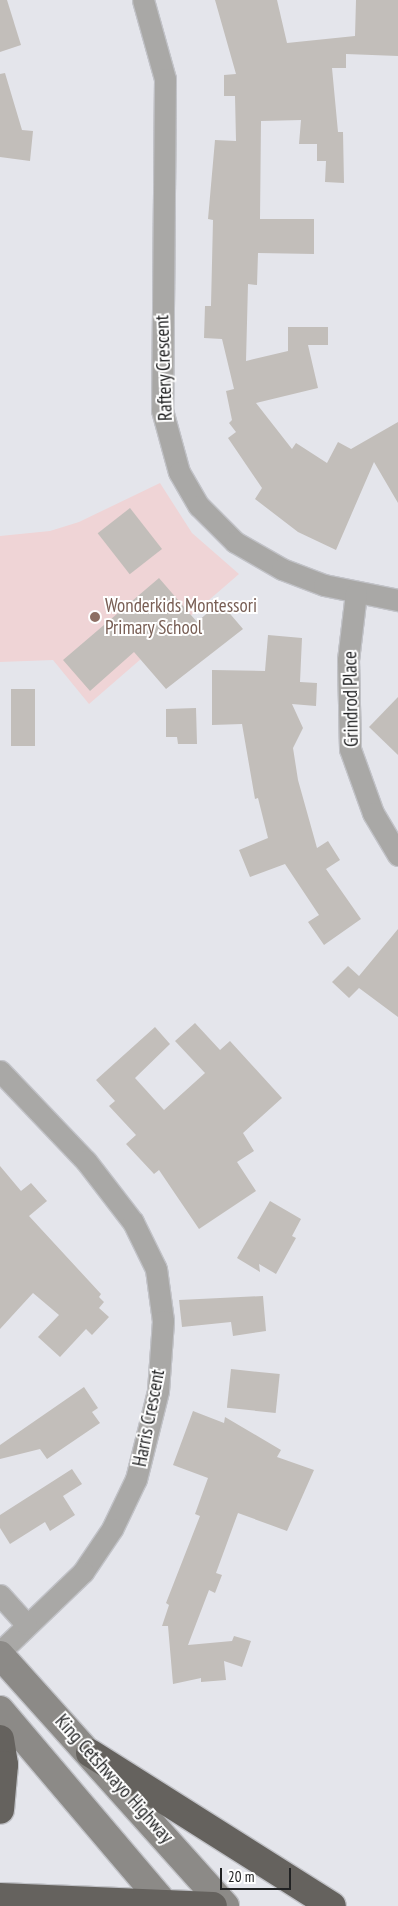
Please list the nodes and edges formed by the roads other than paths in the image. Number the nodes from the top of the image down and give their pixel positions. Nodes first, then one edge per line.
1 (144, 0) edge
2 (356, 592) junction
3 (398, 600) edge
4 (398, 856) edge
5 (0, 1071) edge
6 (0, 1594) edge
7 (26, 1624) junction
8 (0, 1654) edge
9 (0, 1710) edge
10 (0, 1739) edge
11 (90, 1753) junction
12 (0, 1810) edge
13 (0, 1897) edge
14 (165, 1904) edge
15 (213, 1906) edge
16 (225, 1906) edge
17 (332, 1906) edge

1 - 2 street, Raftery Crescent
2 - 3 street, Raftery Crescent
2 - 4 street, Grindrod Place
5 - 7 street, Harris Crescent
6 - 7 street
7 - 8 street, Harris Crescent
8 - 11 main road, King Cetshwayo Highway
9 - 14 main road
10 - 12 highway
11 - 16 main road, King Cetshwayo Highway
11 - 17 highway
13 - 14 highway
14 - 15 highway

